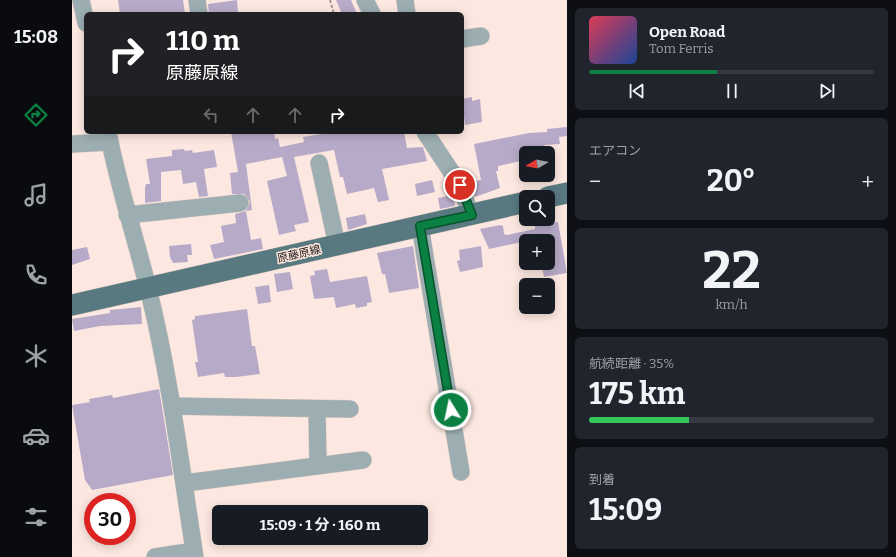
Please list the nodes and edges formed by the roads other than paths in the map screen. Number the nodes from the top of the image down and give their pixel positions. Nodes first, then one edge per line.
1 (81, 0) edge
2 (197, 0) edge
3 (365, 0) edge
4 (406, 0) edge
5 (199, 12) edge
6 (371, 12) edge
7 (407, 12) edge
8 (84, 14) edge
9 (481, 36) dead end
10 (464, 39) edge
11 (426, 134) edge
12 (109, 137) edge
13 (72, 144) edge
14 (319, 163) dead end
15 (567, 193) edge
16 (555, 196) edge
17 (240, 203) dead end
18 (519, 204) edge
19 (127, 215) junction
20 (472, 215) junction
21 (420, 226) junction
22 (337, 245) junction
23 (148, 288) junction
24 (72, 305) edge
25 (172, 406) junction
26 (317, 408) junction
27 (350, 409) dead end
28 (363, 460) dead end
29 (318, 466) junction
30 (461, 472) dead end
31 (185, 483) junction
32 (194, 554) edge
33 (155, 557) edge

1 - 8 street
2 - 5 street
3 - 6 street
4 - 7 street
9 - 10 street
11 - 20 street
12 - 13 street
12 - 19 street
14 - 22 street
15 - 16 main road
17 - 19 street
18 - 20 main road, 原藤原線
19 - 23 street
20 - 21 main road, 原藤原線
21 - 22 main road, 原藤原線
21 - 30 street
22 - 23 main road, 原藤原線
23 - 24 main road, 原藤原線
23 - 25 street
25 - 26 street
25 - 31 street
26 - 27 street
26 - 29 street
28 - 29 street
29 - 31 street
31 - 32 street
32 - 33 street

